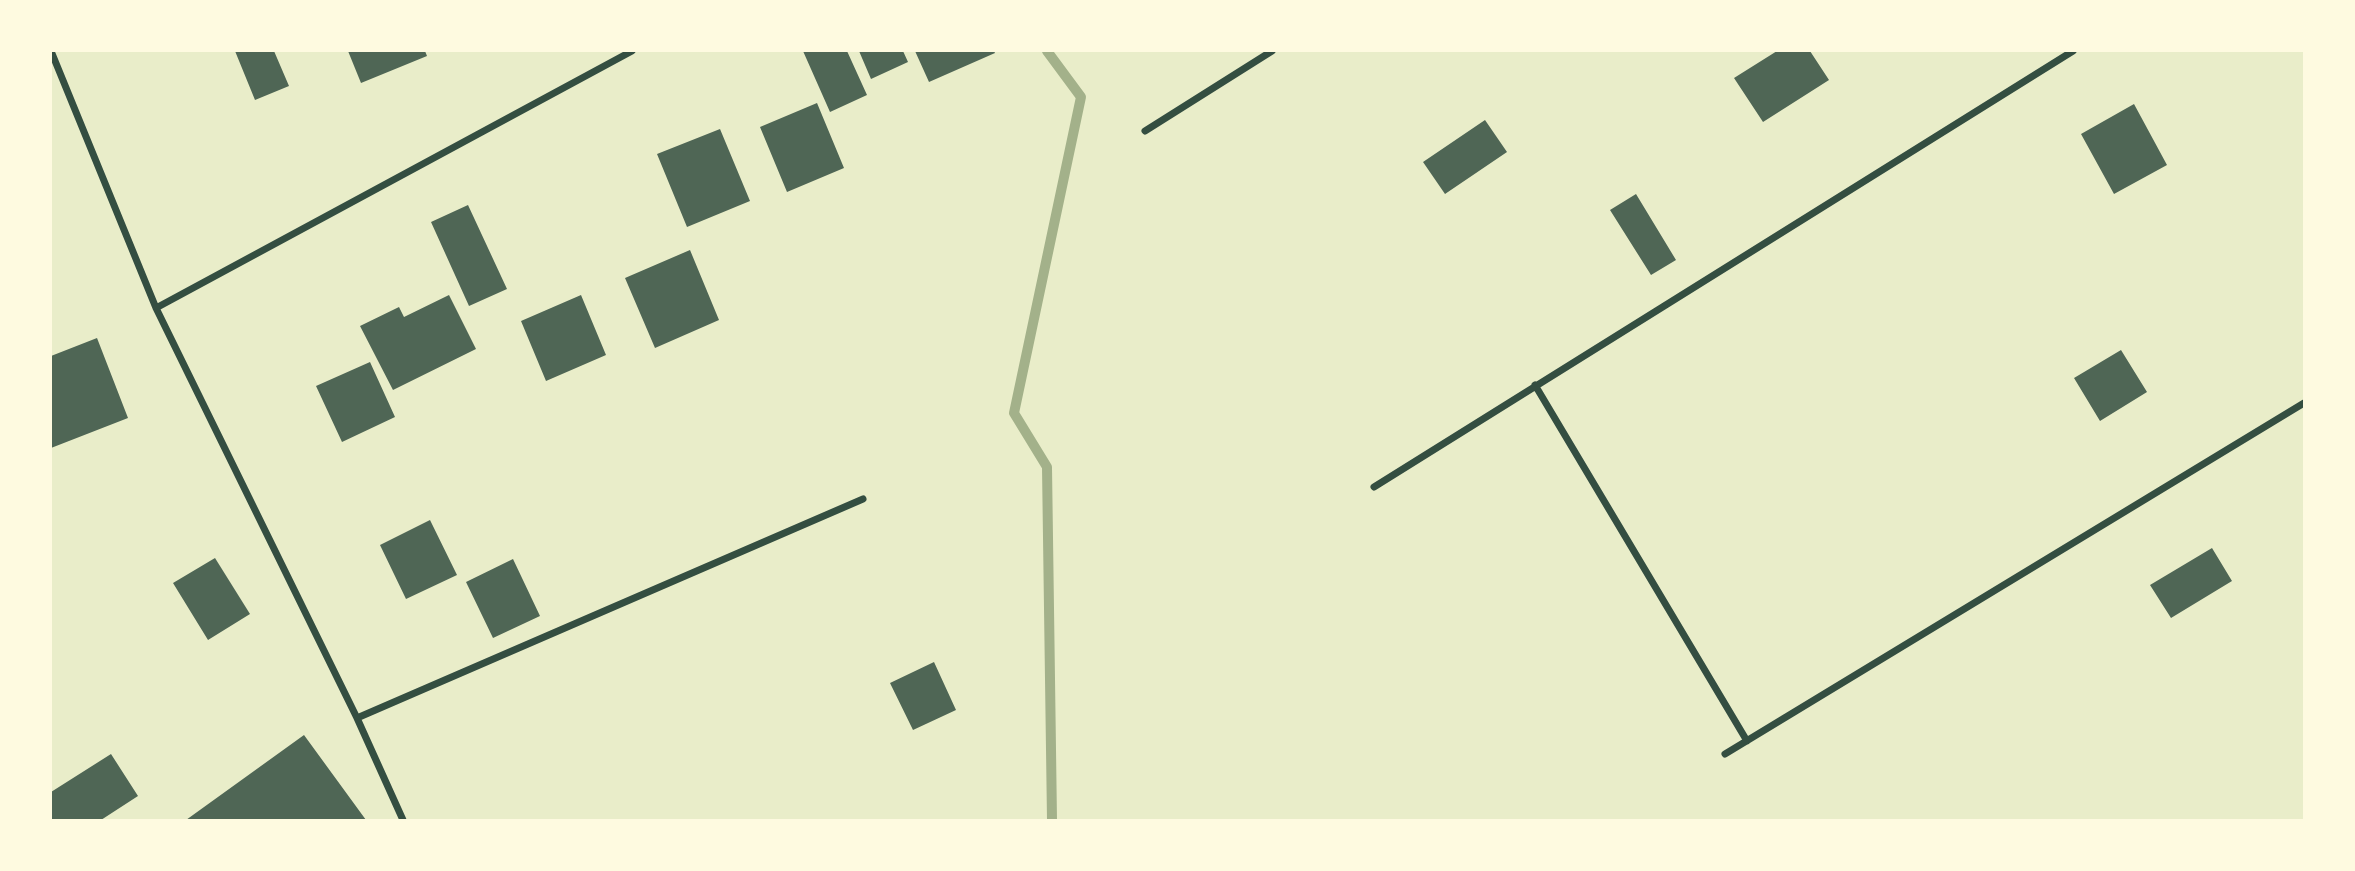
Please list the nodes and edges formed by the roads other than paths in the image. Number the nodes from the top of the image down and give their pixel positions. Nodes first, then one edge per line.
1 (51, 51) edge
2 (632, 51) edge
3 (1272, 51) edge
4 (2073, 51) edge
5 (1145, 131) dead end
6 (156, 308) junction
7 (1535, 384) junction
8 (2304, 403) edge
9 (1374, 487) dead end
10 (863, 499) dead end
11 (358, 718) junction
12 (1747, 741) junction
13 (1725, 754) dead end
14 (403, 820) edge

1 - 6 street
2 - 6 street
3 - 5 street
4 - 7 street
6 - 11 street
7 - 9 street
7 - 12 street
8 - 12 street
10 - 11 street
11 - 14 street
12 - 13 street

